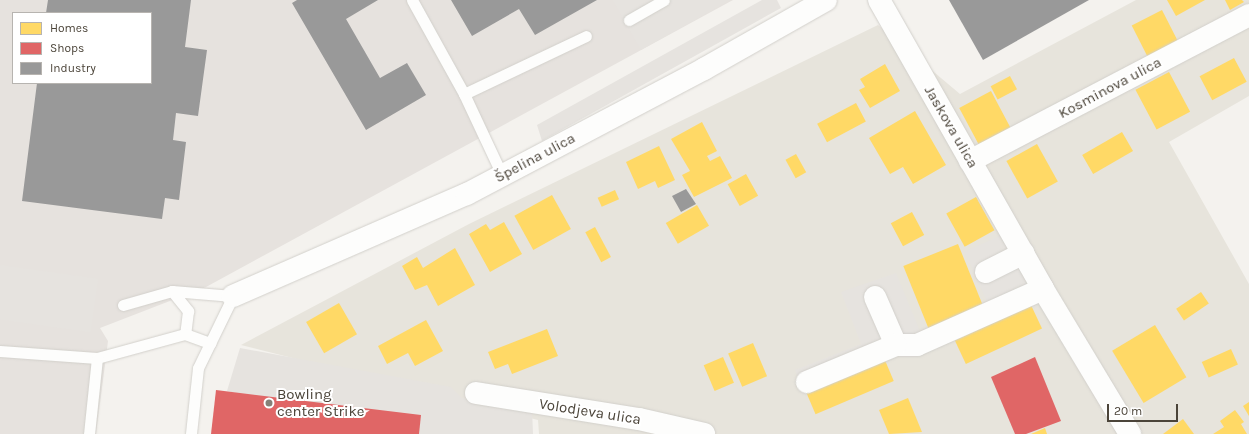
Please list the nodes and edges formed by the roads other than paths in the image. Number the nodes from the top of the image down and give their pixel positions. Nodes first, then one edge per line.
1 (412, 0) edge
2 (664, 0) edge
3 (826, 0) edge
4 (879, 0) edge
5 (1249, 14) edge
6 (629, 20) dead end
7 (586, 36) dead end
8 (464, 94) junction
9 (970, 161) junction
10 (502, 175) junction
11 (1024, 253) junction
12 (986, 272) dead end
13 (1044, 288) junction
14 (172, 291) junction
15 (232, 296) junction
16 (875, 296) dead end
17 (123, 305) dead end
18 (185, 334) junction
19 (210, 343) junction
20 (896, 345) junction
21 (0, 352) edge
22 (97, 358) junction
23 (807, 382) dead end
24 (476, 393) dead end
25 (88, 434) edge
26 (191, 434) edge
27 (704, 434) edge
28 (1130, 434) edge

1 - 8 lane
2 - 6 lane
3 - 10 street, Špelina ulica
4 - 9 street, Jaskova ulica
5 - 9 street, Kosminova ulica
7 - 8 lane
8 - 10 lane
9 - 11 street, Jaskova ulica
10 - 15 street, Špelina ulica
11 - 12 street
11 - 13 street, Jaskova ulica
13 - 20 street
13 - 28 street, Jaskova ulica
14 - 15 lane
14 - 17 lane
14 - 18 lane
15 - 19 lane
16 - 20 street
18 - 19 lane
18 - 22 lane
19 - 26 lane
20 - 23 street
21 - 22 lane
22 - 25 lane
24 - 27 street, Volodjeva ulica

